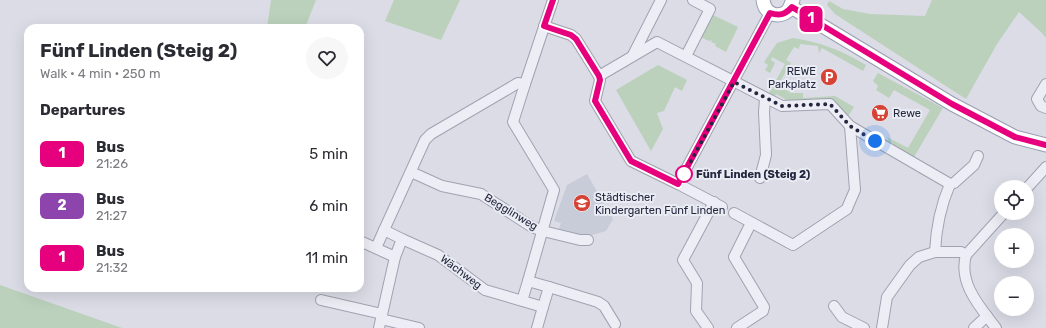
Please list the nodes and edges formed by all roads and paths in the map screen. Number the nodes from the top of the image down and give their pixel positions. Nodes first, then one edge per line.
1 (553, 0) edge
2 (660, 0) edge
3 (693, 0) edge
4 (763, 0) edge
5 (792, 4) edge
6 (770, 13) junction
7 (544, 26) junction
8 (643, 34) junction
9 (657, 42) junction
10 (633, 55) junction
11 (686, 56) junction
12 (599, 76) junction
13 (734, 82) junction
14 (525, 84) junction
15 (1046, 84) edge
16 (765, 99) junction
17 (1046, 108) edge
18 (850, 126) junction
19 (1046, 145) edge
20 (978, 156) dead end
21 (1046, 167) edge
22 (411, 172) junction
23 (760, 178) dead end
24 (1034, 180) edge
25 (678, 184) junction
26 (950, 184) junction
27 (734, 213) dead end
28 (998, 220) edge
29 (751, 223) junction
30 (384, 230) junction
31 (543, 231) junction
32 (402, 239) junction
33 (588, 240) dead end
34 (364, 243) edge
35 (376, 248) junction
36 (935, 252) junction
37 (966, 254) junction
38 (395, 257) junction
39 (528, 281) junction
40 (549, 288) junction
41 (321, 300) dead end
42 (522, 301) junction
43 (834, 306) dead end
44 (543, 307) junction
45 (987, 316) junction
46 (380, 320) edge
47 (615, 324) dead end
48 (419, 328) edge
49 (537, 328) edge
50 (708, 328) edge
51 (737, 328) edge
52 (864, 328) edge
53 (882, 328) edge
54 (974, 328) edge
55 (996, 328) edge

1 - 7 street
2 - 8 street
3 - 11 street
4 - 6 main road
5 - 6 main road
5 - 19 main road
6 - 13 street
7 - 12 street
7 - 14 street
8 - 9 street
8 - 10 street
9 - 10 street
9 - 11 street
10 - 12 street
11 - 13 street
12 - 25 street
13 - 16 street
13 - 25 street
14 - 22 street
14 - 31 street
15 - 17 street
16 - 18 street
16 - 23 street
18 - 26 street
18 - 29 street
20 - 26 street
21 - 24 street
22 - 30 street
22 - 31 street, Begglinweg
25 - 50 street
26 - 36 street
27 - 29 street
28 - 37 street
29 - 51 street
30 - 32 street, Wächweg
30 - 35 street
31 - 33 street, Begglinweg
31 - 39 street
32 - 38 street
32 - 42 street, Wächweg
34 - 35 street
35 - 38 street
36 - 37 street
36 - 53 street
37 - 45 street
38 - 46 street
39 - 40 street
39 - 42 street
40 - 44 street
40 - 47 street
41 - 46 street
42 - 44 street, Wächweg
43 - 52 street
44 - 49 street
45 - 54 street
45 - 55 street
46 - 48 street

